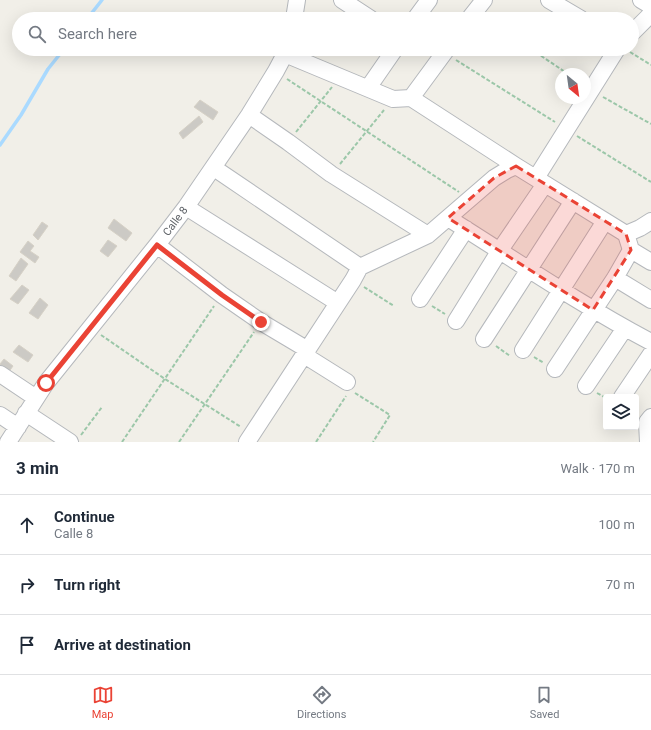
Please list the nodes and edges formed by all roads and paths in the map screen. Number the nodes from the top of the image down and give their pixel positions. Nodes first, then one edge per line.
1 (298, 0) edge
2 (342, 0) edge
3 (429, 0) edge
4 (484, 0) edge
5 (549, 0) edge
6 (642, 0) edge
7 (651, 6) edge
8 (295, 12) edge
9 (360, 12) edge
10 (420, 12) edge
11 (475, 12) edge
12 (569, 12) edge
13 (651, 14) edge
14 (639, 26) edge
15 (284, 56) edge
16 (295, 56) edge
17 (389, 56) edge
18 (442, 56) edge
19 (454, 56) edge
20 (541, 56) edge
21 (613, 56) edge
22 (636, 56) edge
23 (651, 65) edge
24 (559, 68) edge
25 (276, 71) junction
26 (340, 77) junction
27 (368, 88) junction
28 (592, 90) junction
29 (411, 98) junction
30 (393, 99) junction
31 (321, 101) junction
32 (249, 115) junction
33 (651, 124) edge
34 (567, 130) junction
35 (367, 132) junction
36 (288, 142) junction
37 (516, 166) junction
38 (214, 168) junction
39 (331, 174) junction
40 (540, 181) junction
41 (651, 182) edge
42 (470, 199) junction
43 (572, 201) junction
44 (186, 207) junction
45 (448, 218) junction
46 (605, 221) junction
47 (651, 221) edge
48 (466, 229) junction
49 (626, 234) junction
50 (428, 235) junction
51 (157, 245) junction
52 (500, 250) junction
53 (631, 250) junction
54 (651, 262) edge
55 (528, 270) junction
56 (357, 273) junction
57 (615, 278) junction
58 (562, 290) junction
59 (222, 295) junction
60 (420, 298) dead end
61 (651, 300) edge
62 (338, 303) junction
63 (394, 306) dead end
64 (593, 310) junction
65 (456, 321) dead end
66 (261, 322) junction
67 (90, 328) junction
68 (625, 328) junction
69 (484, 339) joint
70 (651, 342) edge
71 (306, 352) junction
72 (651, 354) edge
73 (519, 355) joint
74 (555, 369) dead end
75 (0, 374) edge
76 (165, 380) junction
77 (348, 386) junction
78 (586, 386) dead end
79 (624, 394) edge
80 (36, 398) junction
81 (204, 404) junction
82 (102, 407) dead end
83 (0, 415) edge
84 (651, 417) edge
85 (22, 420) junction
86 (250, 438) edge
87 (75, 439) edge
88 (8, 442) edge
89 (122, 442) edge
90 (179, 442) edge
91 (316, 442) edge
92 (373, 442) edge
93 (648, 442) edge

1 - 8 street
2 - 9 street
3 - 10 street
4 - 11 street
5 - 12 street
6 - 7 street
13 - 14 street
15 - 25 street, Calle 8
16 - 26 street
17 - 27 street
18 - 29 street
19 - 34 path
20 - 24 path
21 - 28 street
22 - 23 path
25 - 31 path
25 - 32 street, Calle 8
26 - 27 street
26 - 31 path
27 - 30 street
28 - 33 path
28 - 34 street
29 - 30 street
29 - 37 street
30 - 35 path
31 - 35 path
31 - 36 path
32 - 36 street
32 - 38 street, Calle 8
34 - 40 street
34 - 41 path
35 - 39 path
35 - 42 path
36 - 39 street
37 - 40 street
37 - 42 street
38 - 44 street, Calle 8
38 - 56 street
39 - 50 street
40 - 43 street
40 - 52 street
42 - 45 street
43 - 46 street
43 - 55 street
44 - 51 street, Calle 8
44 - 62 street
45 - 48 street
45 - 50 street
46 - 49 street
46 - 58 street
47 - 49 street
48 - 52 street
48 - 60 street
49 - 53 street
50 - 56 street
51 - 59 street
51 - 67 street, Calle 8
52 - 55 street
52 - 65 street
53 - 54 street
53 - 57 street
55 - 58 street
55 - 69 street
56 - 62 street
56 - 63 path
57 - 61 street
57 - 64 street
58 - 64 street
58 - 73 street
59 - 66 street
59 - 76 path
62 - 71 street
64 - 68 street
64 - 74 street
66 - 71 street
66 - 81 path
67 - 76 path
67 - 80 street, Calle 8
68 - 70 street
68 - 78 street
69 - 73 path
71 - 77 street
71 - 86 street
72 - 79 street
75 - 80 street
76 - 81 path
76 - 89 path
77 - 91 path
77 - 92 path
80 - 85 street, Calle 8
81 - 86 path
81 - 90 path
82 - 87 path
83 - 85 street
84 - 93 street
85 - 87 street
85 - 88 street, Calle 8

